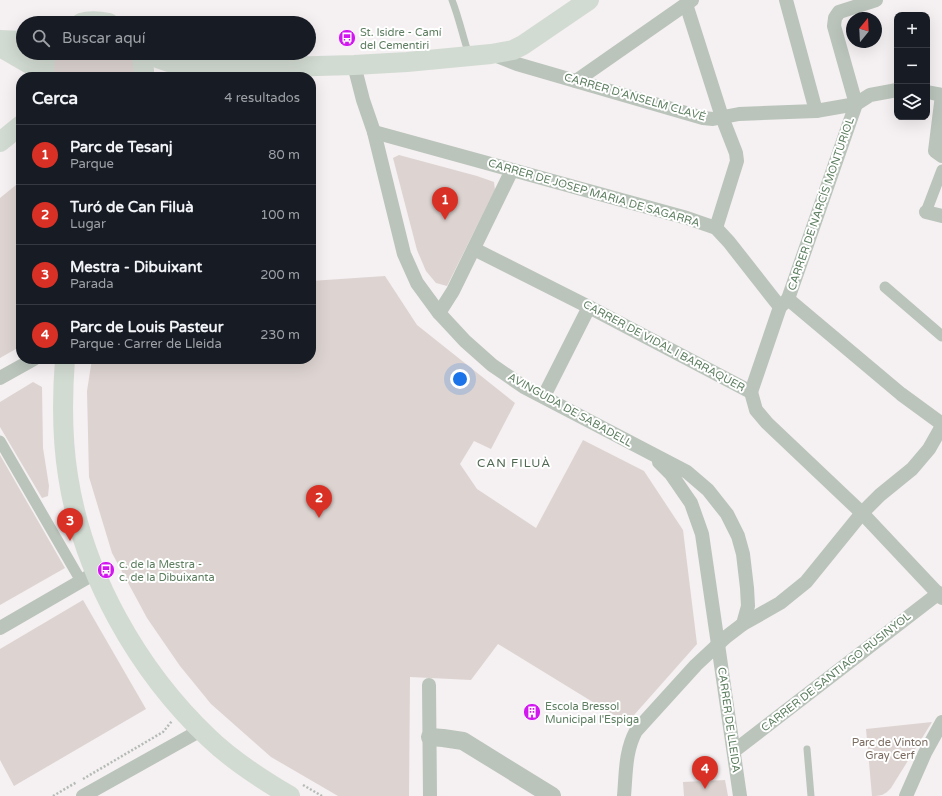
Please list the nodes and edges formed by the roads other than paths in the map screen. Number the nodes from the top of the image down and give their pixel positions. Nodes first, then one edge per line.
1 (452, 0) edge
2 (589, 0) edge
3 (786, 0) edge
4 (876, 0) edge
5 (689, 2) edge
6 (0, 40) edge
7 (16, 41) edge
8 (0, 47) edge
9 (491, 54) junction
10 (16, 56) edge
11 (470, 56) junction
12 (23, 60) edge
13 (45, 60) edge
14 (143, 60) edge
15 (163, 60) edge
16 (354, 65) junction
17 (203, 69) junction
18 (40, 72) edge
19 (43, 72) edge
20 (144, 72) edge
21 (195, 72) edge
22 (576, 81) junction
23 (894, 90) edge
24 (930, 93) edge
25 (942, 95) edge
26 (856, 104) junction
27 (816, 111) junction
28 (722, 117) junction
29 (16, 129) edge
30 (374, 132) junction
31 (0, 142) edge
32 (942, 156) edge
33 (512, 170) junction
34 (942, 170) edge
35 (926, 212) joint
36 (942, 216) edge
37 (716, 228) junction
38 (474, 249) junction
39 (885, 287) dead end
40 (784, 303) junction
41 (589, 306) junction
42 (438, 313) junction
43 (942, 336) edge
44 (25, 364) edge
45 (65, 364) edge
46 (0, 378) edge
47 (751, 392) junction
48 (544, 396) junction
49 (942, 425) edge
50 (0, 441) edge
51 (653, 455) junction
52 (862, 513) junction
53 (88, 577) junction
54 (941, 596) edge
55 (743, 624) junction
56 (0, 628) edge
57 (719, 644) junction
58 (429, 685) dead end
59 (942, 722) edge
60 (201, 730) junction
61 (430, 737) junction
62 (807, 748) dead end
63 (734, 751) junction
64 (296, 790) edge
65 (83, 796) edge
66 (430, 796) edge
67 (552, 796) edge
68 (624, 796) edge
69 (740, 796) edge
70 (811, 796) edge
71 (906, 796) edge

1 - 11 lane
2 - 9 main road
3 - 27 street
4 - 26 street
5 - 22 street
5 - 28 street
6 - 7 main road
8 - 10 main road
9 - 11 main road
9 - 22 street, CARRER D'ANSELM CLAVÉ
11 - 16 main road
12 - 18 main road
13 - 19 main road
14 - 20 main road
15 - 17 main road
16 - 17 main road
16 - 30 street, AVINGUDA DE SABADELL
17 - 21 main road
22 - 28 street, CARRER D'ANSELM CLAVÉ
23 - 26 street, CARRER D'ANSELM CLAVÉ
24 - 25 street
25 - 32 street
26 - 27 street, CARRER D'ANSELM CLAVÉ
26 - 40 street, CARRER DE NARCÍS MONTURIOL
27 - 28 street, CARRER D'ANSELM CLAVÉ
28 - 37 street
29 - 31 main road
30 - 33 street, CARRER DE JOSEP MARIA DE SAGARRA
30 - 42 street, AVINGUDA DE SABADELL
33 - 37 street, CARRER DE JOSEP MARIA DE SAGARRA
33 - 38 street
34 - 35 street
35 - 36 street
37 - 40 street, CARRER DE JOSEP MARIA DE SAGARRA
38 - 41 street, CARRER DE VIDAL I BARRAQUER
38 - 42 street
39 - 43 street
40 - 47 street, CARRER DE NARCÍS MONTURIOL
40 - 49 street, CARRER DE JOSEP MARIA DE SAGARRA
41 - 47 street, CARRER DE VIDAL I BARRAQUER
41 - 48 street
42 - 48 street, AVINGUDA DE SABADELL
44 - 46 street
45 - 53 main road
47 - 52 street, CARRER DE VIDAL I BARRAQUER
48 - 51 street, AVINGUDA DE SABADELL
49 - 52 street
50 - 53 street
51 - 55 street, AVINGUDA DE SABADELL
51 - 57 street, AVINGUDA DE SABADELL
52 - 54 street, CARRER DE VIDAL I BARRAQUER
52 - 55 street
53 - 56 street
53 - 60 main road
54 - 63 street, CARRER DE SANTIAGO RUSINYOL
55 - 57 street
57 - 63 street, CARRER DE LLEIDA
57 - 68 street
58 - 61 street
59 - 71 street
60 - 64 main road
60 - 65 street
61 - 66 street
61 - 67 street
62 - 70 lane
63 - 69 street, CARRER DE LLEIDA

